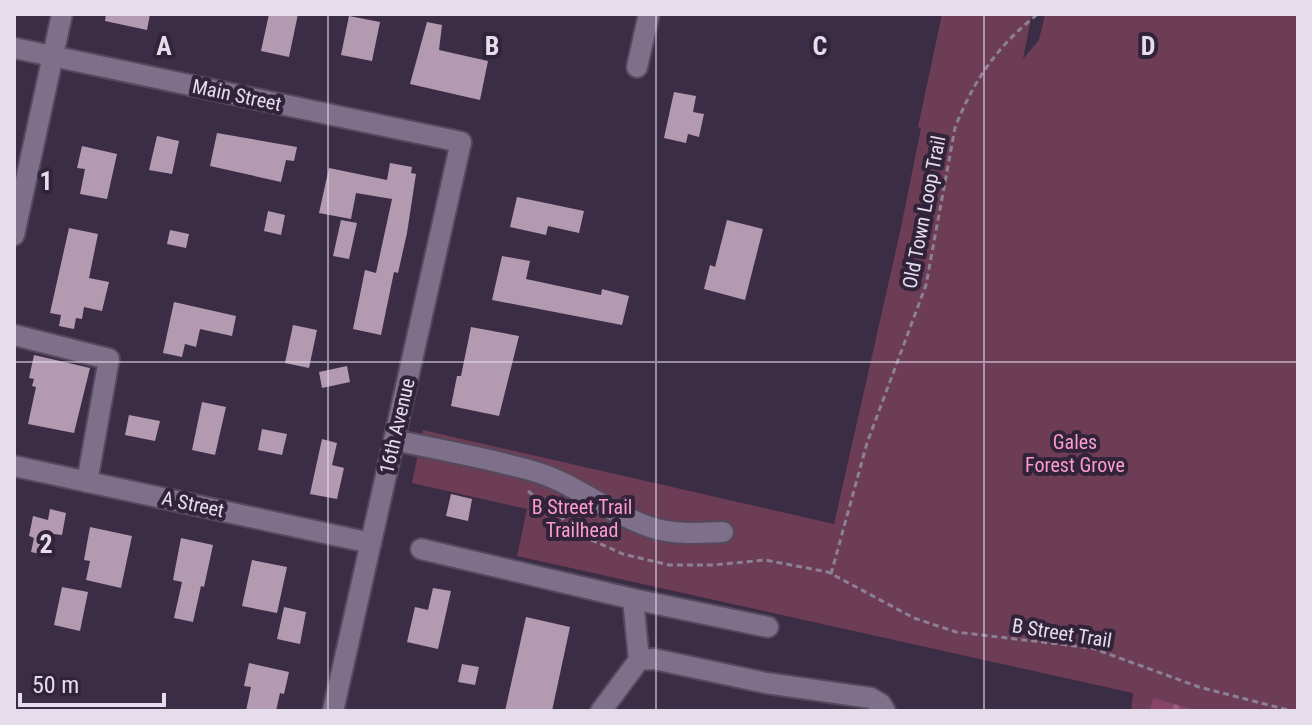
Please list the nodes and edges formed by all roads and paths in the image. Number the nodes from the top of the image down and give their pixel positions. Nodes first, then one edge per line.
1 (62, 14) edge
2 (649, 14) edge
3 (1038, 14) edge
4 (14, 48) edge
5 (53, 56) junction
6 (637, 67) dead end
7 (461, 142) joint
8 (14, 235) edge
9 (14, 335) edge
10 (394, 440) junction
11 (14, 466) edge
12 (87, 482) junction
13 (723, 532) dead end
14 (371, 543) junction
15 (421, 549) dead end
16 (831, 574) joint
17 (633, 599) junction
18 (768, 627) dead end
19 (639, 660) junction
20 (333, 711) edge
21 (601, 711) edge
22 (885, 711) edge
23 (1292, 711) edge

1 - 5 street
2 - 6 street
3 - 16 path, Old Town Loop Trail
4 - 5 street, Main Street
5 - 7 street, Main Street
5 - 8 street
7 - 10 street, 16th Avenue
9 - 12 street
10 - 13 street
10 - 14 street, 16th Avenue
11 - 12 street, A Street
12 - 14 street, A Street
14 - 20 street, 16th Avenue
15 - 17 street
16 - 23 path, B Street Trail
17 - 18 street
17 - 19 street
19 - 21 street
19 - 22 street

